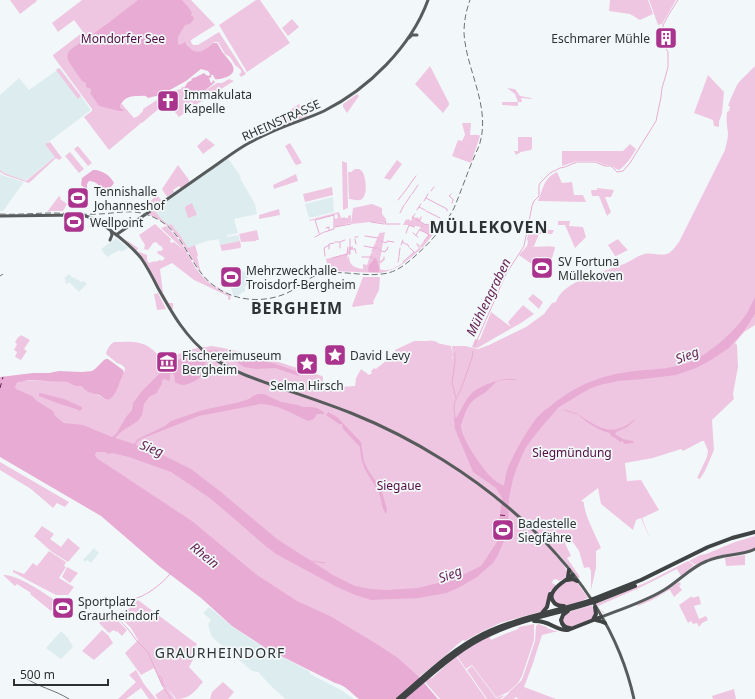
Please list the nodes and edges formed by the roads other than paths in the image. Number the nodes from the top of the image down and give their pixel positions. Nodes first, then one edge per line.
1 (428, 0) edge
2 (417, 35) dead end
3 (408, 39) junction
4 (0, 216) edge
5 (124, 230) junction
6 (111, 231) junction
7 (116, 235) junction
8 (110, 240) dead end
9 (123, 240) junction
10 (755, 533) edge
11 (755, 549) edge
12 (569, 570) joint
13 (570, 576) junction
14 (577, 581) junction
15 (575, 607) junction
16 (595, 607) junction
17 (600, 615) junction
18 (608, 615) junction
19 (534, 616) junction
20 (593, 620) junction
21 (519, 623) junction
22 (605, 623) junction
23 (573, 628) junction
24 (607, 628) junction
25 (457, 651) junction
26 (398, 699) edge
27 (402, 699) edge
28 (634, 699) edge

1 - 3 main road, RHEINSTRASSE
2 - 3 main road
3 - 5 main road, RHEINSTRASSE
4 - 6 main road
5 - 6 main road
5 - 7 main road, RHEINSTRASSE
5 - 9 main road
6 - 7 main road
6 - 8 main road
7 - 9 main road
9 - 12 main road
10 - 15 highway
11 - 18 main road
12 - 13 highway
13 - 14 main road
13 - 14 highway
13 - 15 highway
13 - 19 highway
14 - 16 main road
15 - 19 highway
15 - 21 highway
15 - 23 highway
16 - 17 main road
16 - 20 highway
17 - 18 main road
17 - 20 highway
17 - 22 main road
18 - 24 main road
19 - 25 highway
20 - 22 highway
20 - 23 highway
21 - 23 highway
21 - 25 highway
22 - 24 main road
24 - 28 main road
25 - 26 highway
25 - 27 highway

